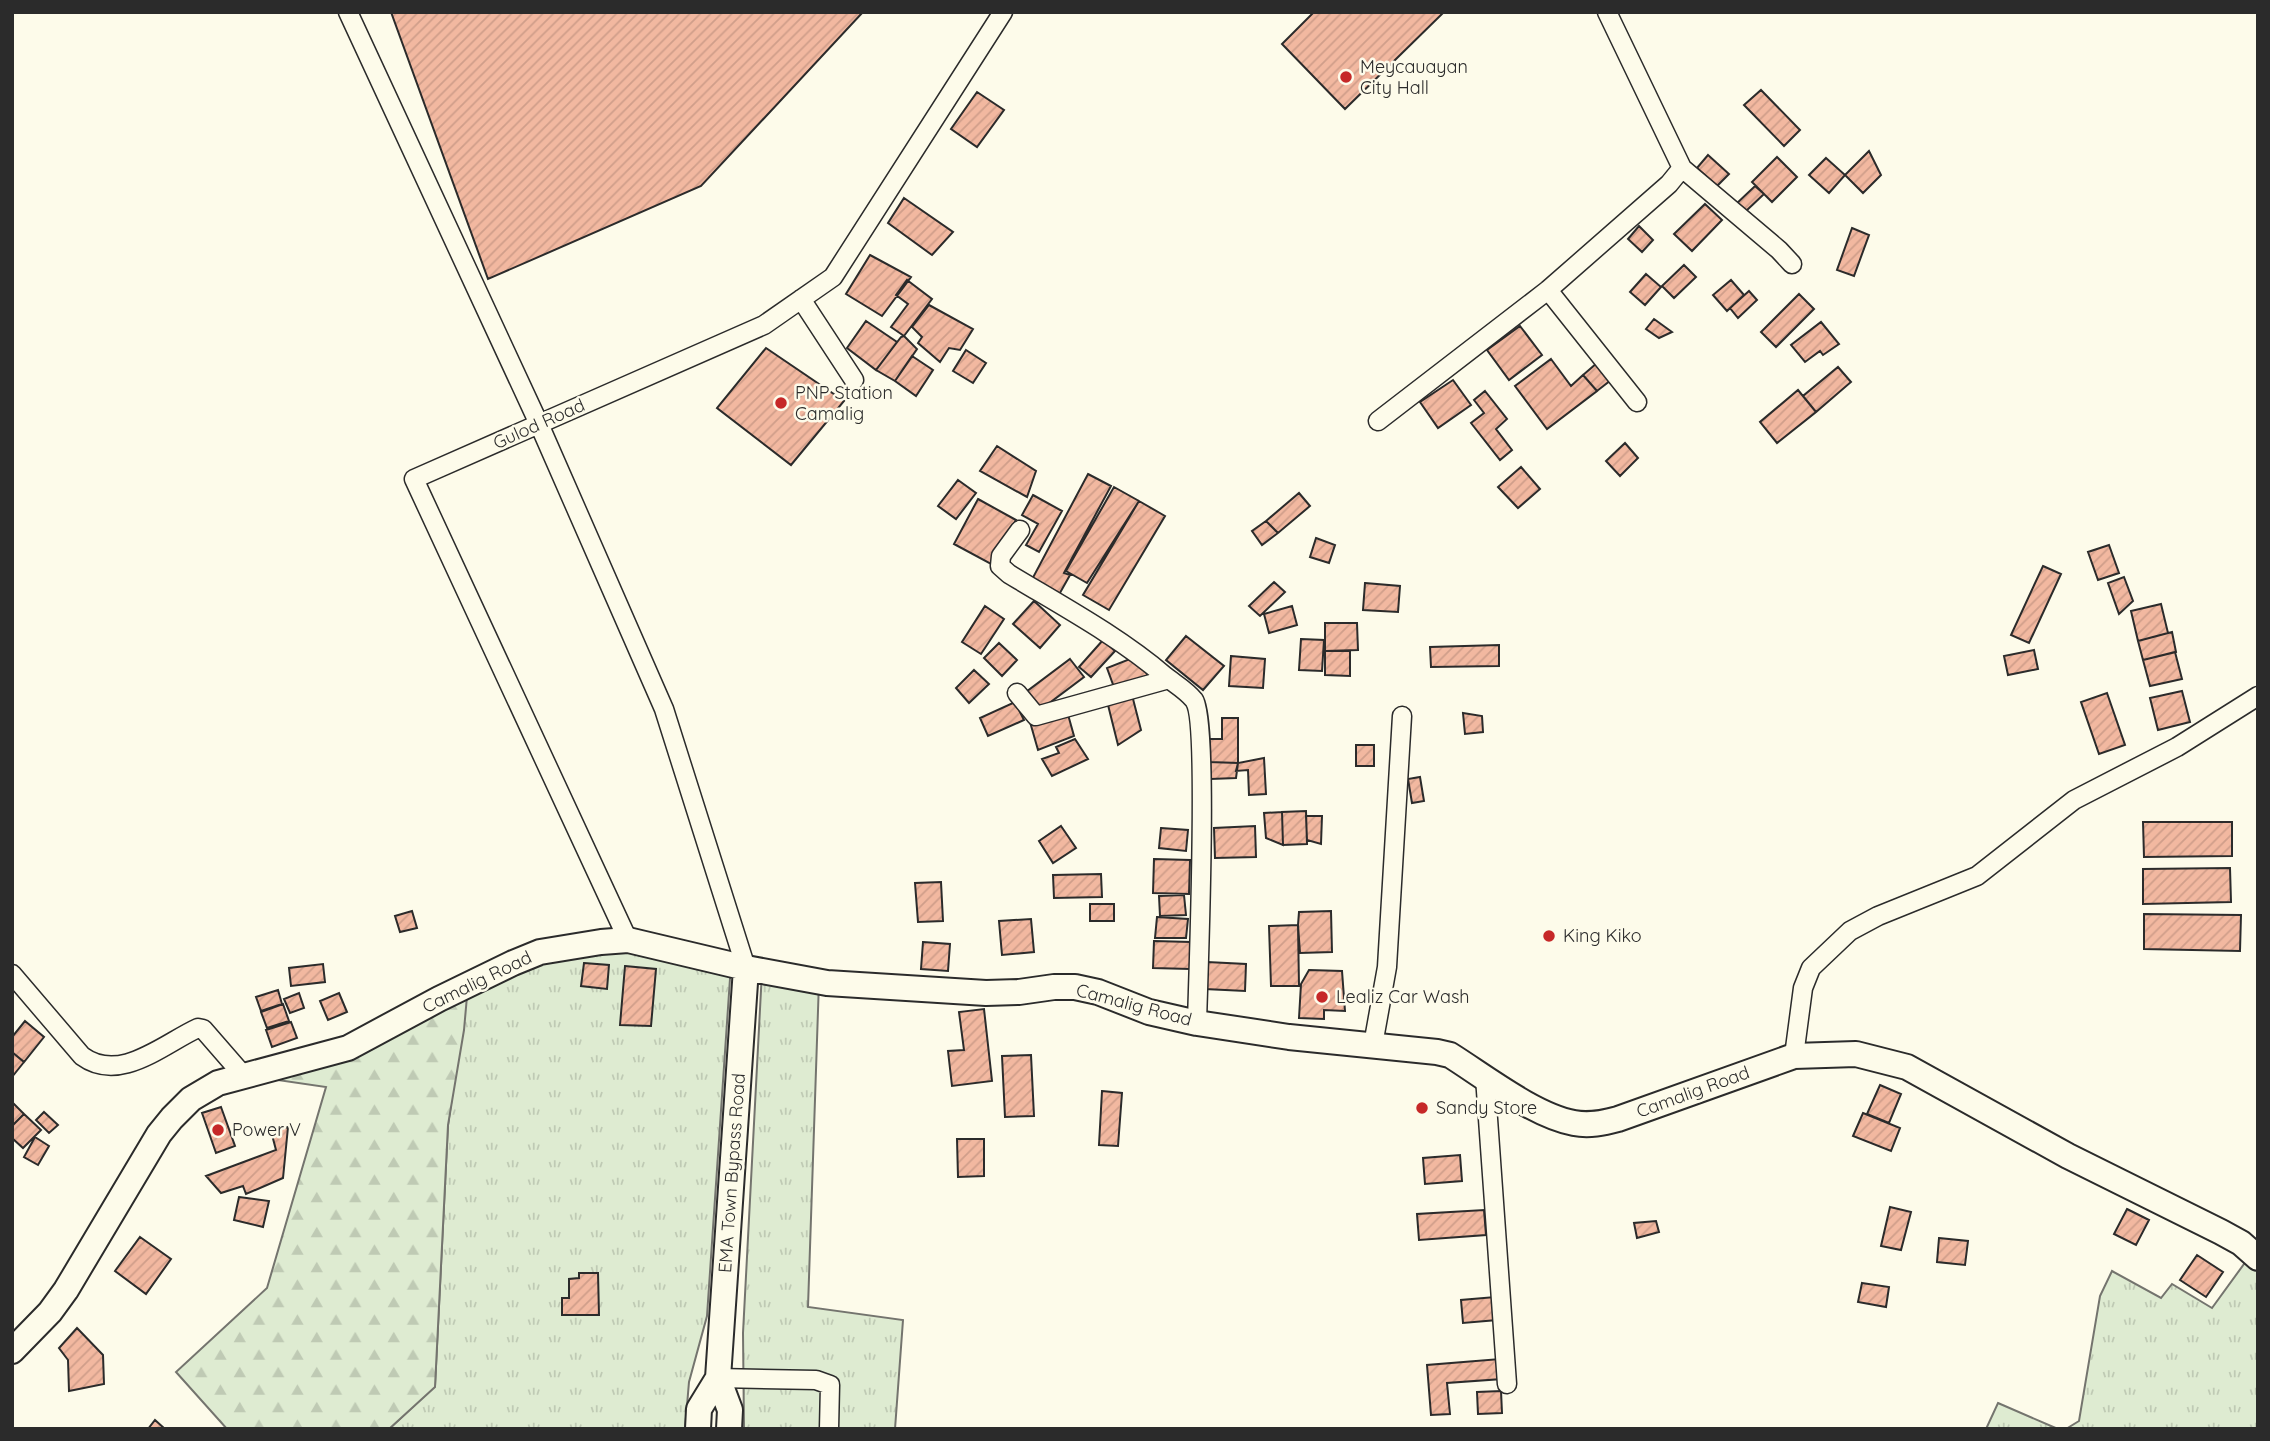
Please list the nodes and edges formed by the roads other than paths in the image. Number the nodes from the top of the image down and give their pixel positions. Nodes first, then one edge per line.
1 (348, 12) edge
2 (1003, 12) edge
3 (1607, 12) edge
4 (1682, 168) junction
5 (1792, 264) dead end
6 (1548, 289) junction
7 (801, 299) junction
8 (854, 380) dead end
9 (1637, 401) dead end
10 (1378, 421) dead end
11 (539, 424) junction
12 (1020, 530) dead end
13 (1168, 679) junction
14 (1017, 693) dead end
15 (2258, 696) edge
16 (1402, 716) dead end
17 (628, 940) junction
18 (746, 968) junction
19 (15, 984) edge
20 (1197, 1023) junction
21 (1373, 1045) junction
22 (1794, 1056) junction
23 (243, 1075) junction
24 (1485, 1077) junction
25 (2258, 1258) edge
26 (12, 1351) edge
27 (718, 1378) junction
28 (1507, 1384) dead end
29 (698, 1429) edge
30 (729, 1429) edge
31 (830, 1429) edge

1 - 11 street
2 - 7 street, Gulod Road
3 - 4 street
4 - 5 street
4 - 6 street
6 - 9 street
6 - 10 street
7 - 8 street
7 - 11 street, Gulod Road
11 - 17 street, Gulod Road
11 - 18 street
12 - 13 street
13 - 14 street
13 - 20 street
15 - 22 street
16 - 21 street
17 - 18 main road, Camalig Road
17 - 23 main road, Camalig Road
18 - 20 main road, Camalig Road
18 - 27 main road, EMA Town Bypass Road
19 - 23 street
20 - 21 main road, Camalig Road
21 - 24 main road, Camalig Road
22 - 24 main road, Camalig Road
22 - 25 main road, Camalig Road
23 - 26 main road, Camalig Road
24 - 28 street
27 - 29 main road, EMA Town Bypass Road
27 - 30 main road, EMA Town Bypass Road
27 - 31 street

